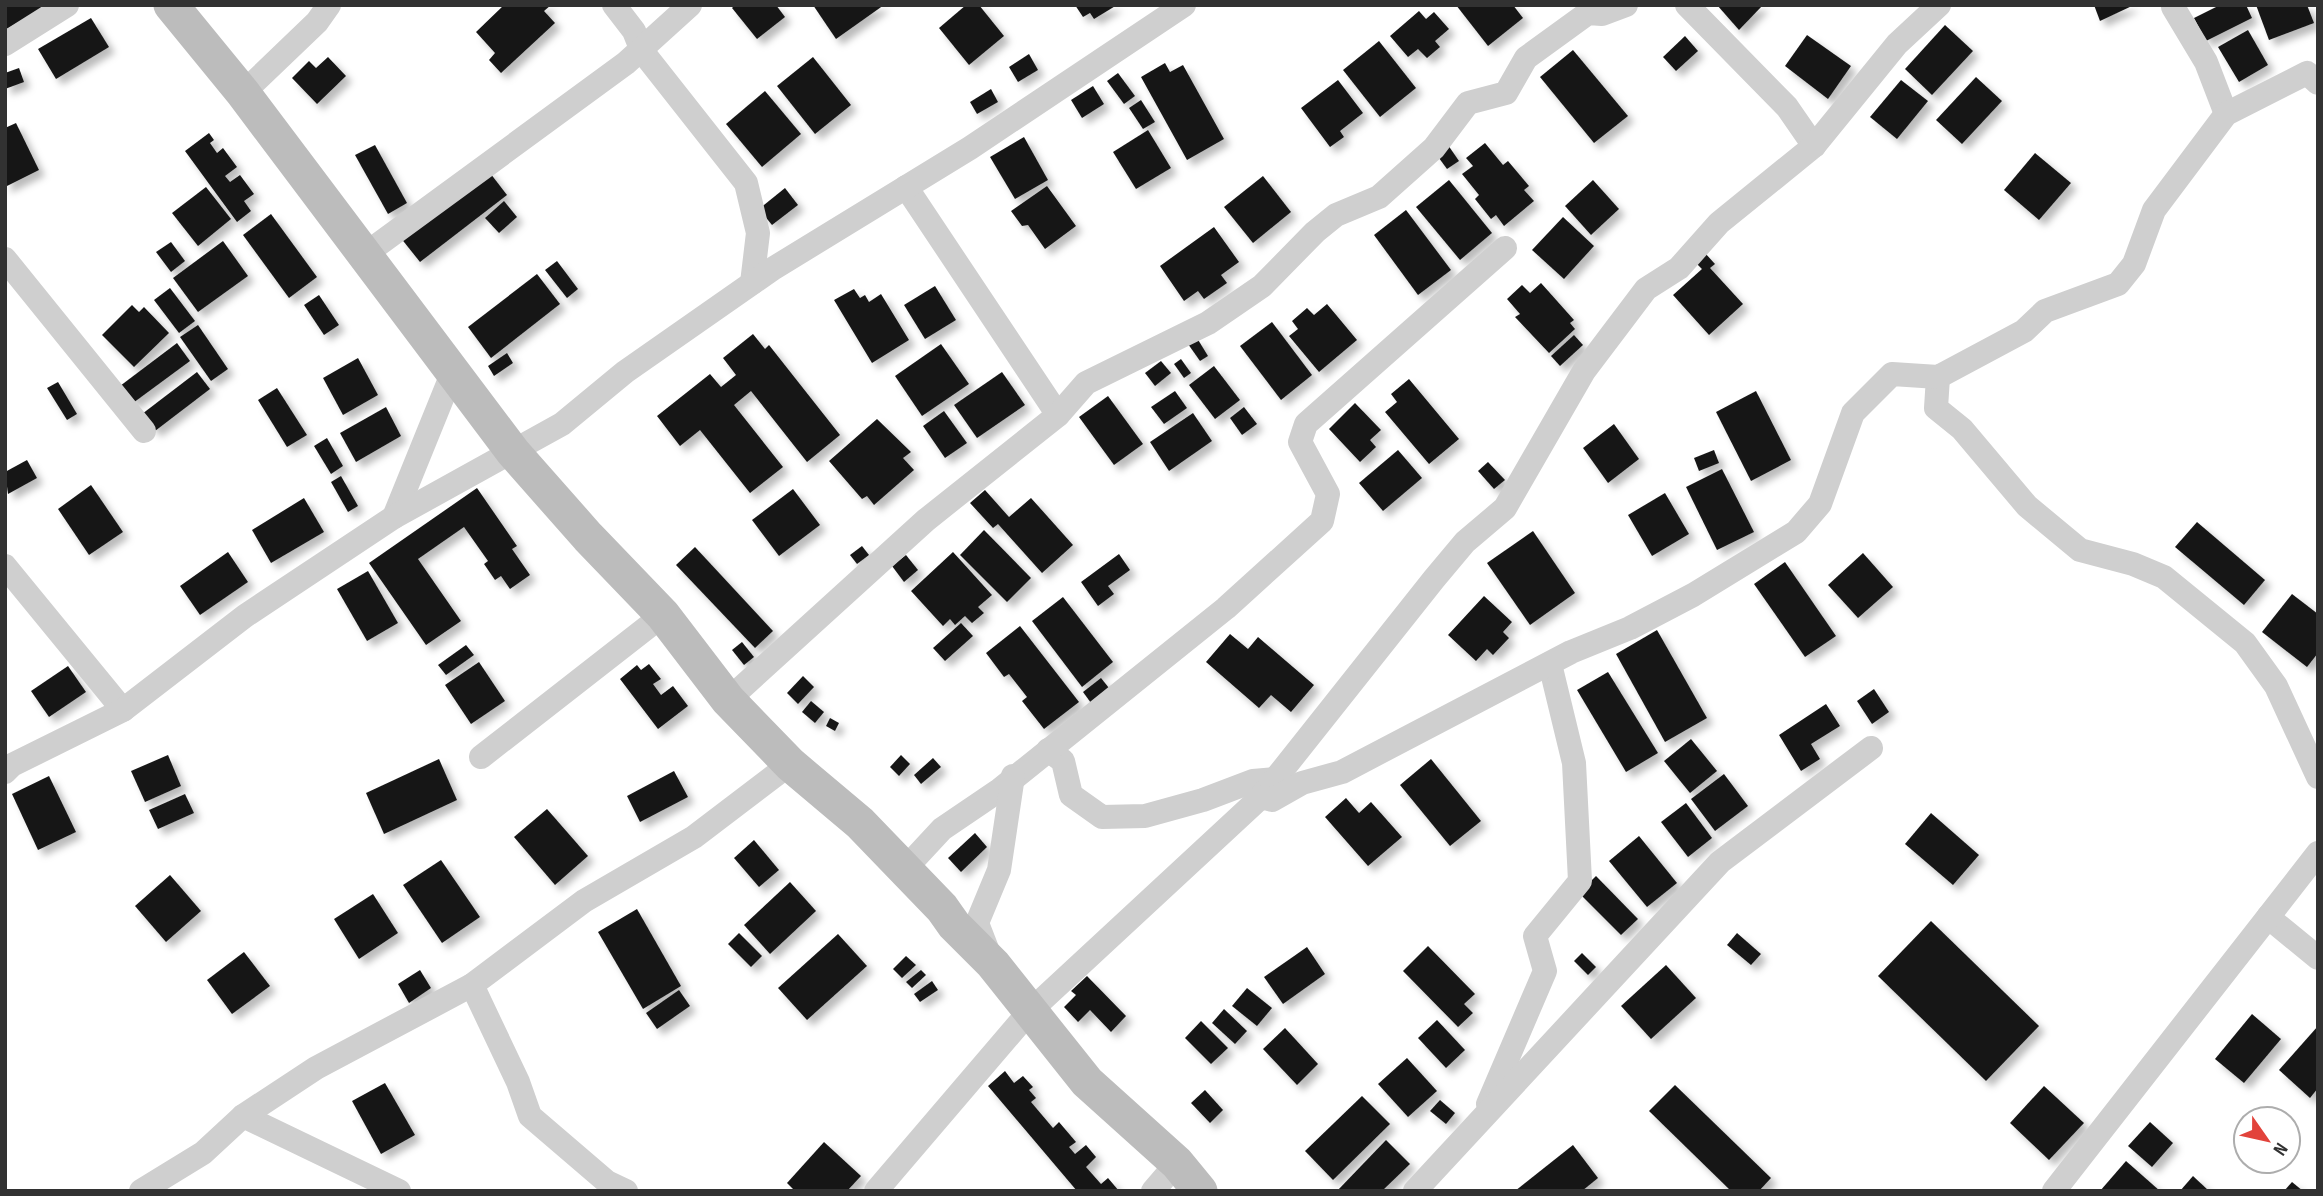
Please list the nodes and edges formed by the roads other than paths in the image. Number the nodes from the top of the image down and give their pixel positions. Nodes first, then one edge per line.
1 (67, 5) edge
2 (171, 5) edge
3 (329, 5) edge
4 (614, 5) edge
5 (690, 5) edge
6 (1184, 5) edge
7 (1626, 5) edge
8 (1688, 5) edge
9 (1938, 5) edge
10 (2173, 7) dead end
11 (5, 44) edge
12 (642, 51) junction
13 (2314, 73) edge
14 (243, 93) junction
15 (2226, 114) junction
16 (1814, 146) junction
17 (906, 187) junction
18 (1505, 248) dead end
19 (364, 255) junction
20 (5, 259) edge
21 (752, 283) junction
22 (452, 374) junction
23 (1938, 377) junction
24 (1058, 415) junction
25 (144, 431) dead end
26 (513, 452) junction
27 (394, 517) junction
28 (5, 566) edge
29 (663, 615) junction
30 (1550, 664) junction
31 (728, 700) junction
32 (123, 710) junction
33 (1871, 748) dead end
34 (1048, 750) junction
35 (481, 757) dead end
36 (790, 764) junction
37 (5, 772) edge
38 (1013, 776) junction
39 (2318, 777) edge
40 (1268, 788) junction
41 (2318, 853) edge
42 (903, 871) junction
43 (2268, 917) junction
44 (2318, 958) edge
45 (993, 964) junction
46 (472, 985) junction
47 (1029, 1013) junction
48 (243, 1116) junction
49 (1481, 1121) junction
50 (1177, 1163) junction
51 (141, 1191) edge
52 (399, 1191) edge
53 (626, 1191) edge
54 (876, 1191) edge
55 (1153, 1191) edge
56 (1200, 1191) edge
57 (1415, 1191) edge
58 (2053, 1191) edge

1 - 11 street
2 - 14 street
3 - 14 street
4 - 12 street
5 - 12 street
6 - 17 street
7 - 24 street
8 - 16 street
9 - 16 street
10 - 15 street
12 - 19 street
12 - 21 street
13 - 15 street
14 - 19 street
15 - 23 street
16 - 40 street
17 - 21 street
17 - 24 street
18 - 34 street
19 - 22 street
20 - 25 street
21 - 26 street
22 - 26 street
22 - 27 street
23 - 30 street
23 - 39 street
24 - 31 street
26 - 27 street
26 - 29 street
27 - 32 street
28 - 32 street
29 - 31 street
29 - 35 street
30 - 40 street
30 - 49 street
31 - 36 street
32 - 37 street
33 - 49 street
34 - 38 street
34 - 40 street
36 - 42 street
36 - 46 street
38 - 42 street
38 - 45 street
40 - 47 street
41 - 43 street
42 - 45 street
43 - 44 street
43 - 58 street
45 - 47 street
46 - 48 street
46 - 53 street
47 - 50 street
47 - 54 street
48 - 51 street
48 - 52 street
49 - 57 street
50 - 55 street
50 - 56 street

